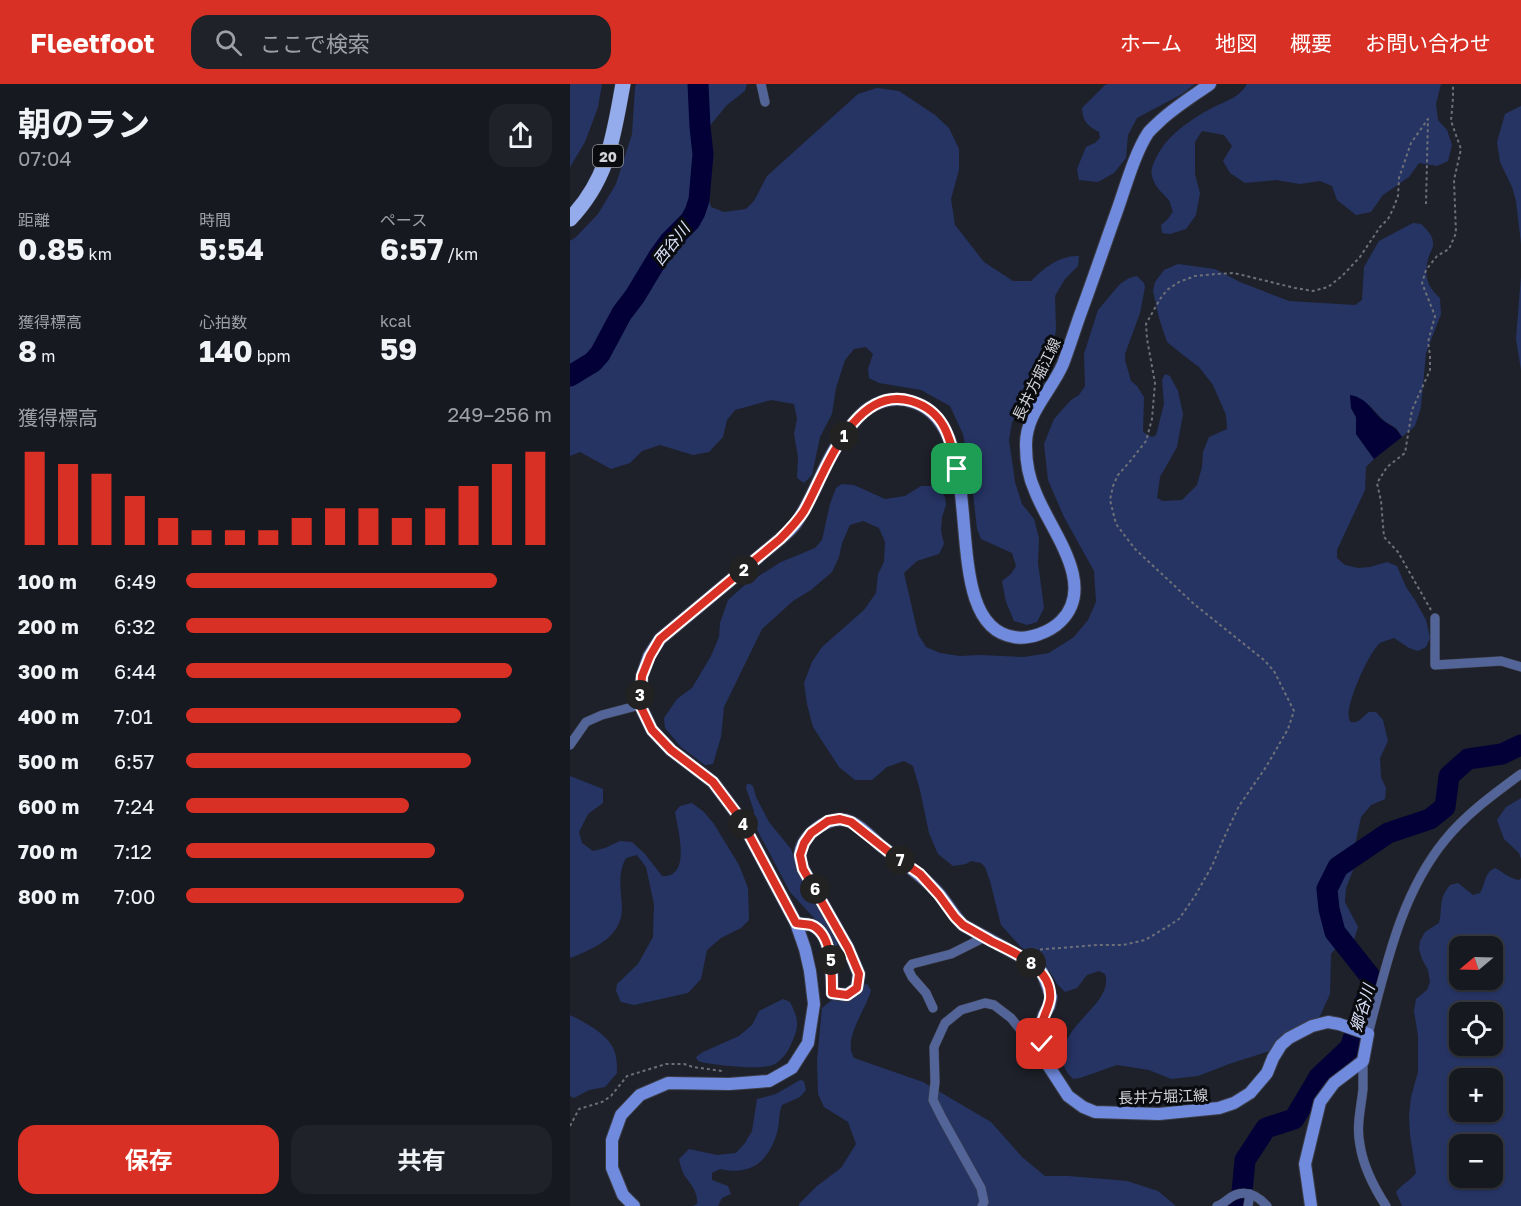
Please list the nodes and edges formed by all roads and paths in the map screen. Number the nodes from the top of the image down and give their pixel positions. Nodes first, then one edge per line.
1 (623, 84) edge
2 (761, 84) edge
3 (1210, 84) edge
4 (1453, 84) edge
5 (765, 102) dead end
6 (1426, 204) dead end
7 (570, 219) edge
8 (1436, 618) joint
9 (1521, 667) edge
10 (640, 705) junction
11 (570, 745) edge
12 (1521, 774) edge
13 (796, 923) junction
14 (985, 938) junction
15 (1035, 950) dead end
16 (832, 993) junction
17 (814, 1004) junction
18 (933, 1008) dead end
19 (1365, 1033) junction
20 (1363, 1061) junction
21 (1046, 1062) junction
22 (1250, 1194) junction
23 (634, 1206) edge
24 (982, 1206) edge
25 (1217, 1206) edge
26 (1248, 1206) edge
27 (1267, 1206) edge
28 (1311, 1206) edge
29 (1386, 1206) edge

1 - 7 main road, 20
2 - 5 street
3 - 10 main road, 長井方堀江線
4 - 8 path
6 - 15 path
8 - 9 street
10 - 11 street
10 - 13 main road
12 - 19 street
13 - 16 main road
13 - 17 main road
14 - 16 main road, 長井方堀江線
14 - 18 street
14 - 21 main road, 長井方堀江線
16 - 17 main road, 長井方堀江線
17 - 23 main road
19 - 20 main road
19 - 21 main road, 長井方堀江線
20 - 28 main road
20 - 29 street
21 - 24 street
22 - 25 street
22 - 26 street
22 - 27 street

